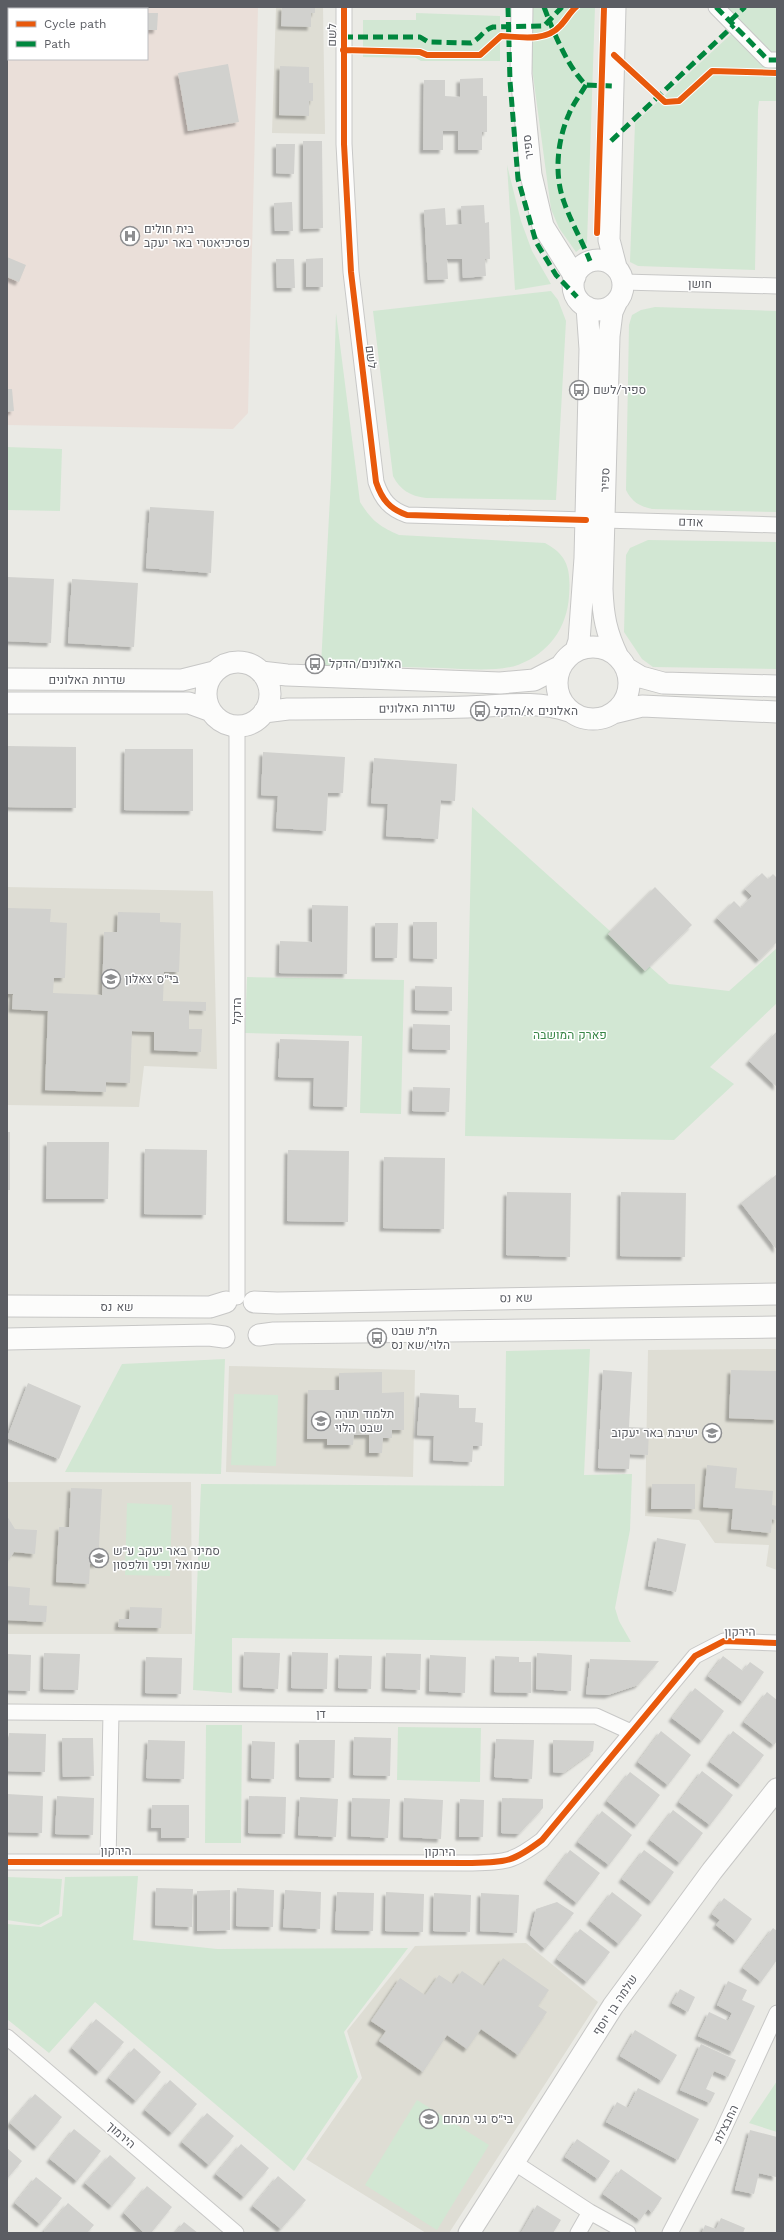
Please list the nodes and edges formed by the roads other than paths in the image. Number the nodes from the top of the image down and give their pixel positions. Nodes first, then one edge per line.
1 (344, 7) edge
2 (522, 7) edge
3 (615, 7) edge
4 (716, 7) edge
5 (777, 60) edge
6 (620, 274) junction
7 (575, 277) junction
8 (777, 286) edge
9 (617, 301) junction
10 (587, 307) junction
11 (595, 520) junction
12 (777, 525) edge
13 (576, 650) junction
14 (622, 662) junction
15 (559, 667) junction
16 (214, 672) junction
17 (262, 672) junction
18 (7, 679) edge
19 (777, 686) edge
20 (7, 703) edge
21 (211, 711) junction
22 (570, 711) junction
23 (264, 712) junction
24 (777, 712) edge
25 (613, 713) junction
26 (237, 726) junction
27 (777, 1294) edge
28 (239, 1300) junction
29 (7, 1306) edge
30 (777, 1327) edge
31 (259, 1335) junction
32 (224, 1337) junction
33 (7, 1339) edge
34 (777, 1643) edge
35 (7, 1712) edge
36 (111, 1713) junction
37 (631, 1732) junction
38 (777, 1789) edge
39 (7, 1862) edge
40 (108, 1862) junction
41 (777, 2012) edge
42 (7, 2037) edge
43 (515, 2163) junction
44 (590, 2212) junction
45 (236, 2233) edge
46 (469, 2233) edge
47 (578, 2233) edge
48 (628, 2233) edge
49 (670, 2233) edge

1 - 11 street, לשם
2 - 7 street, ספיר
3 - 6 street
4 - 5 street
6 - 7 street
6 - 8 street, חושן
6 - 9 street
7 - 10 street
9 - 10 street
9 - 11 street, ספיר
10 - 11 street, ספיר
11 - 12 street, אודם
11 - 13 street, ספיר
11 - 14 street, ספיר
13 - 14 street
13 - 15 street
14 - 19 street
14 - 25 street
15 - 17 street, שדרות האלונים
15 - 22 street
16 - 17 street
16 - 18 street, שדרות האלונים
16 - 21 street
17 - 23 street
20 - 21 street, שדרות האלונים
21 - 26 street
22 - 23 street, שדרות האלונים
22 - 25 street
23 - 26 street
24 - 25 street
26 - 28 street, הדקל
27 - 28 street, שא נס
28 - 29 street, שא נס
28 - 31 street
28 - 32 street
30 - 31 street
31 - 32 street
32 - 33 street
34 - 37 street, הירקון
35 - 36 street, דן
36 - 37 street, דן
36 - 40 street
37 - 40 street, הירקון
38 - 43 street, שלמה בן יוסף
39 - 40 street, הירקון
41 - 49 street, החבצלת
42 - 45 street, הירמוך
43 - 44 street
43 - 46 street, שלמה בן יוסף
44 - 47 street
44 - 48 street

